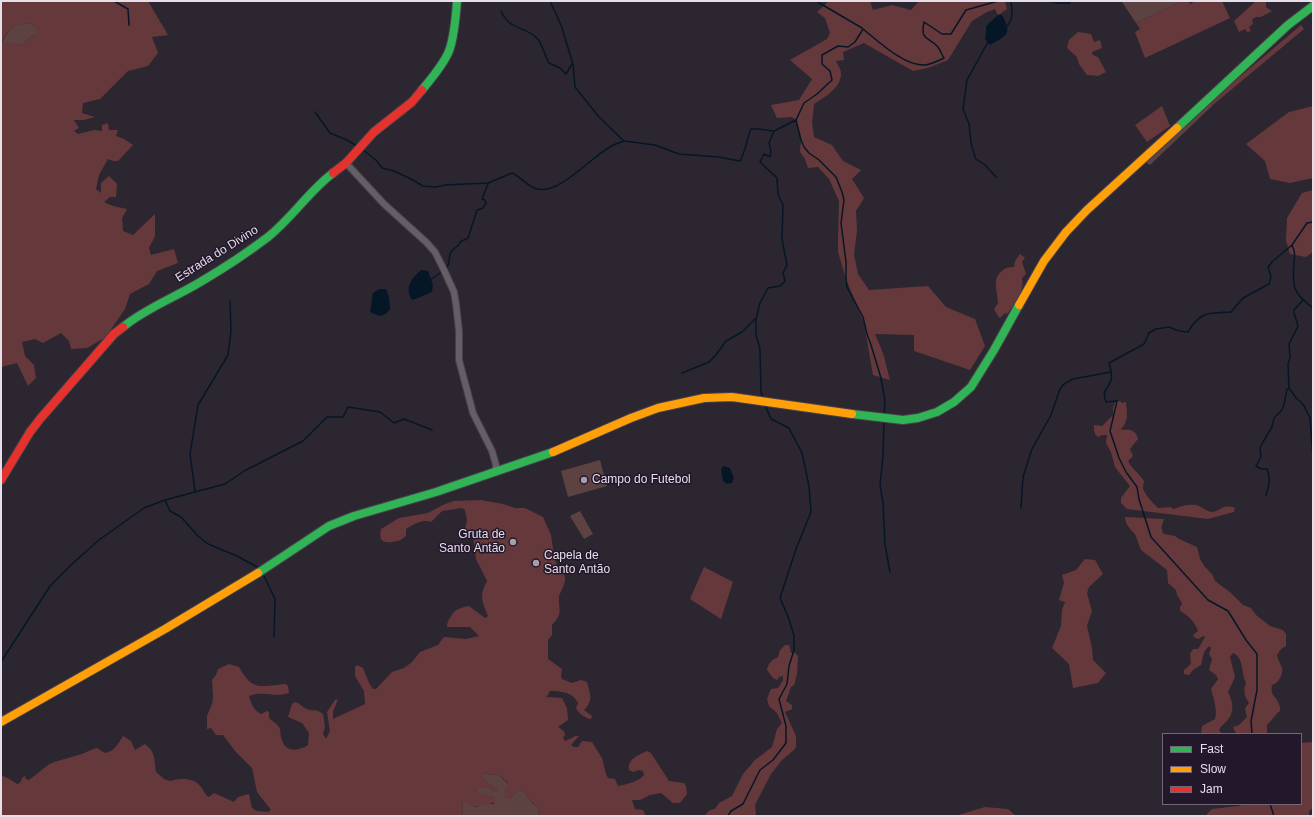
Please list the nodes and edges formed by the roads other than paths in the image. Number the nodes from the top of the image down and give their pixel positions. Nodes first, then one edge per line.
1 (457, 1) edge
2 (1313, 6) edge
3 (346, 163) junction
4 (495, 473) junction
5 (1, 480) edge
6 (1, 722) edge

1 - 3 main road, Estrada do Divino
2 - 4 main road
3 - 4 street
3 - 5 main road, Estrada do Divino
4 - 6 main road

